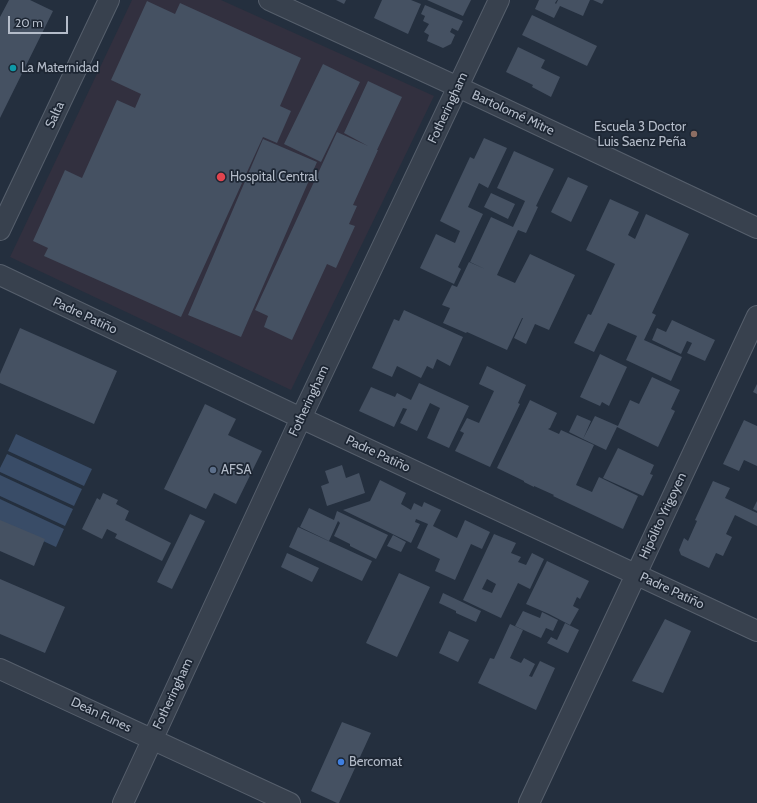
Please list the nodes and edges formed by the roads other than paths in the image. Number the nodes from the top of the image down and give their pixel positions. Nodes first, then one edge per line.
1 (109, 0) edge
2 (269, 0) edge
3 (499, 0) edge
4 (458, 87) junction
5 (757, 228) edge
6 (0, 230) edge
7 (0, 275) edge
8 (757, 316) edge
9 (301, 418) junction
10 (636, 574) junction
11 (757, 631) edge
12 (0, 669) edge
13 (152, 739) junction
14 (123, 803) edge
15 (290, 803) edge
16 (529, 803) edge

1 - 6 street, Salta
2 - 4 street, Bartolomé Mitre
3 - 4 street, Fotheringham
4 - 5 street, Bartolomé Mitre
4 - 9 street, Fotheringham
7 - 9 street, Padre Patiño
8 - 10 street, Hipólito Yrigoyen
9 - 10 street, Padre Patiño
9 - 13 street, Fotheringham
10 - 11 street, Padre Patiño
10 - 16 street, Hipólito Yrigoyen
12 - 13 street, Deán Funes
13 - 14 street, Fotheringham
13 - 15 street, Deán Funes

